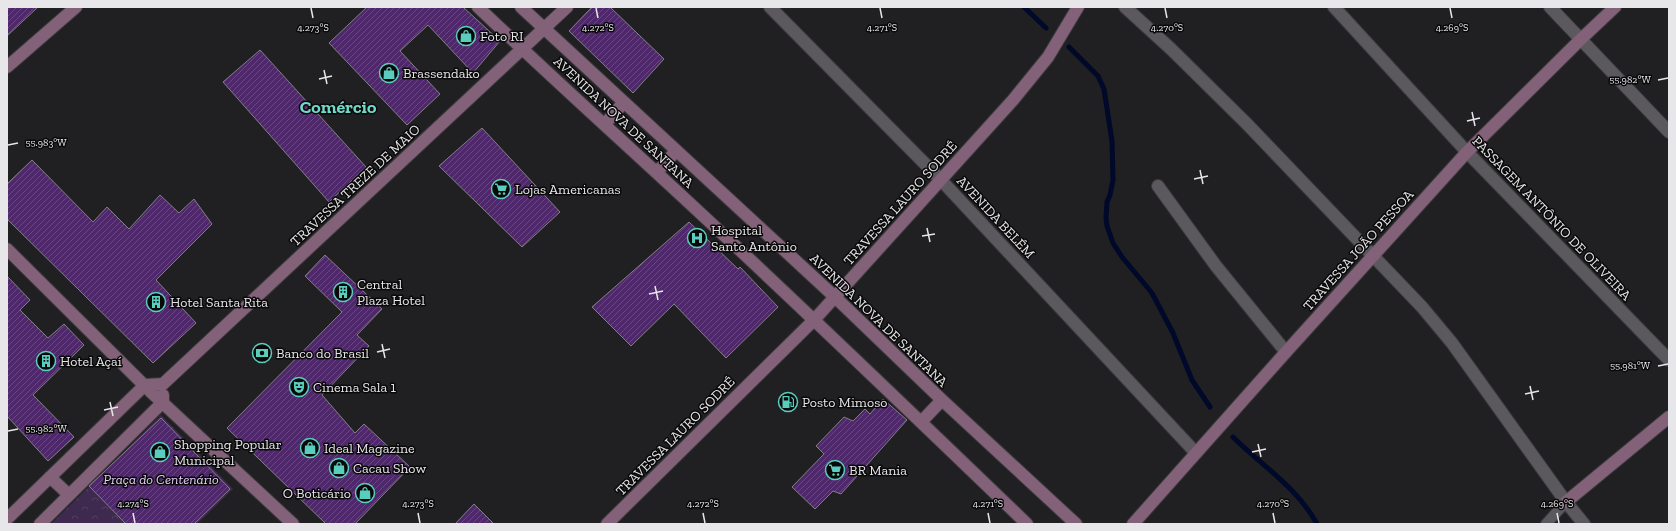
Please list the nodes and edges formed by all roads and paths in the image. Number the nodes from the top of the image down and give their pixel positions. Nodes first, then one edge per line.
1 (76, 7) edge
2 (478, 7) edge
3 (521, 7) edge
4 (567, 7) edge
5 (770, 7) edge
6 (1078, 7) edge
7 (1125, 7) edge
8 (1334, 7) edge
9 (1550, 7) edge
10 (1615, 7) edge
11 (544, 28) junction
12 (1580, 40) junction
13 (522, 49) junction
14 (7, 67) edge
15 (624, 102) junction
16 (605, 124) junction
17 (1669, 132) edge
18 (676, 151) junction
19 (1467, 152) junction
20 (657, 172) junction
21 (941, 180) junction
22 (1158, 186) dead end
23 (7, 249) edge
24 (1372, 256) junction
25 (835, 297) junction
26 (814, 320) junction
27 (1286, 352) junction
28 (1669, 360) edge
29 (163, 384) junction
30 (145, 385) junction
31 (942, 400) junction
32 (163, 402) junction
33 (1669, 416) edge
34 (921, 422) junction
35 (1196, 453) junction
36 (50, 477) junction
37 (69, 495) junction
38 (1566, 502) junction
39 (7, 519) edge
40 (40, 524) edge
41 (293, 524) edge
42 (607, 524) edge
43 (1027, 524) edge
44 (1076, 524) edge
45 (1133, 524) edge
46 (1546, 524) edge
47 (1584, 524) edge

1 - 14 street
2 - 13 street, AVENIDA NOVA DE SANTANA
3 - 11 street, AVENIDA NOVA DE SANTANA
4 - 11 street, TRAVESSA TREZE DE MAIO
5 - 21 street, AVENIDA BELÉM
6 - 21 street, TRAVESSA LAURO SODRÉ
7 - 24 street
8 - 19 street, PASSAGEM ANTÔNIO DE OLIVEIRA
9 - 12 street
10 - 12 street, TRAVESSA JOÃO PESSOA
11 - 13 street, TRAVESSA TREZE DE MAIO
11 - 15 street, AVENIDA NOVA DE SANTANA
12 - 17 street
12 - 19 street, TRAVESSA JOÃO PESSOA
13 - 16 street, AVENIDA NOVA DE SANTANA
13 - 29 street, TRAVESSA TREZE DE MAIO
15 - 16 street
15 - 18 street, AVENIDA NOVA DE SANTANA
16 - 20 street, AVENIDA NOVA DE SANTANA
18 - 20 street
18 - 25 street, AVENIDA NOVA DE SANTANA
19 - 24 street, TRAVESSA JOÃO PESSOA
19 - 28 street, PASSAGEM ANTÔNIO DE OLIVEIRA
20 - 26 street, AVENIDA NOVA DE SANTANA
21 - 25 street, TRAVESSA LAURO SODRÉ
21 - 35 street, AVENIDA BELÉM
22 - 27 street
23 - 30 street
24 - 27 street, TRAVESSA JOÃO PESSOA
24 - 38 street
25 - 26 street, TRAVESSA LAURO SODRÉ
25 - 31 street, AVENIDA NOVA DE SANTANA
26 - 34 street, AVENIDA NOVA DE SANTANA
26 - 42 street, TRAVESSA LAURO SODRÉ
27 - 35 street, TRAVESSA JOÃO PESSOA
29 - 30 street
29 - 32 street
30 - 32 street
30 - 36 street
31 - 34 street
31 - 44 street, AVENIDA NOVA DE SANTANA
32 - 37 street
32 - 41 street
33 - 38 street
34 - 43 street, AVENIDA NOVA DE SANTANA
35 - 45 street, TRAVESSA JOÃO PESSOA
36 - 37 street
36 - 39 street
37 - 40 street
38 - 46 lane
38 - 47 street

